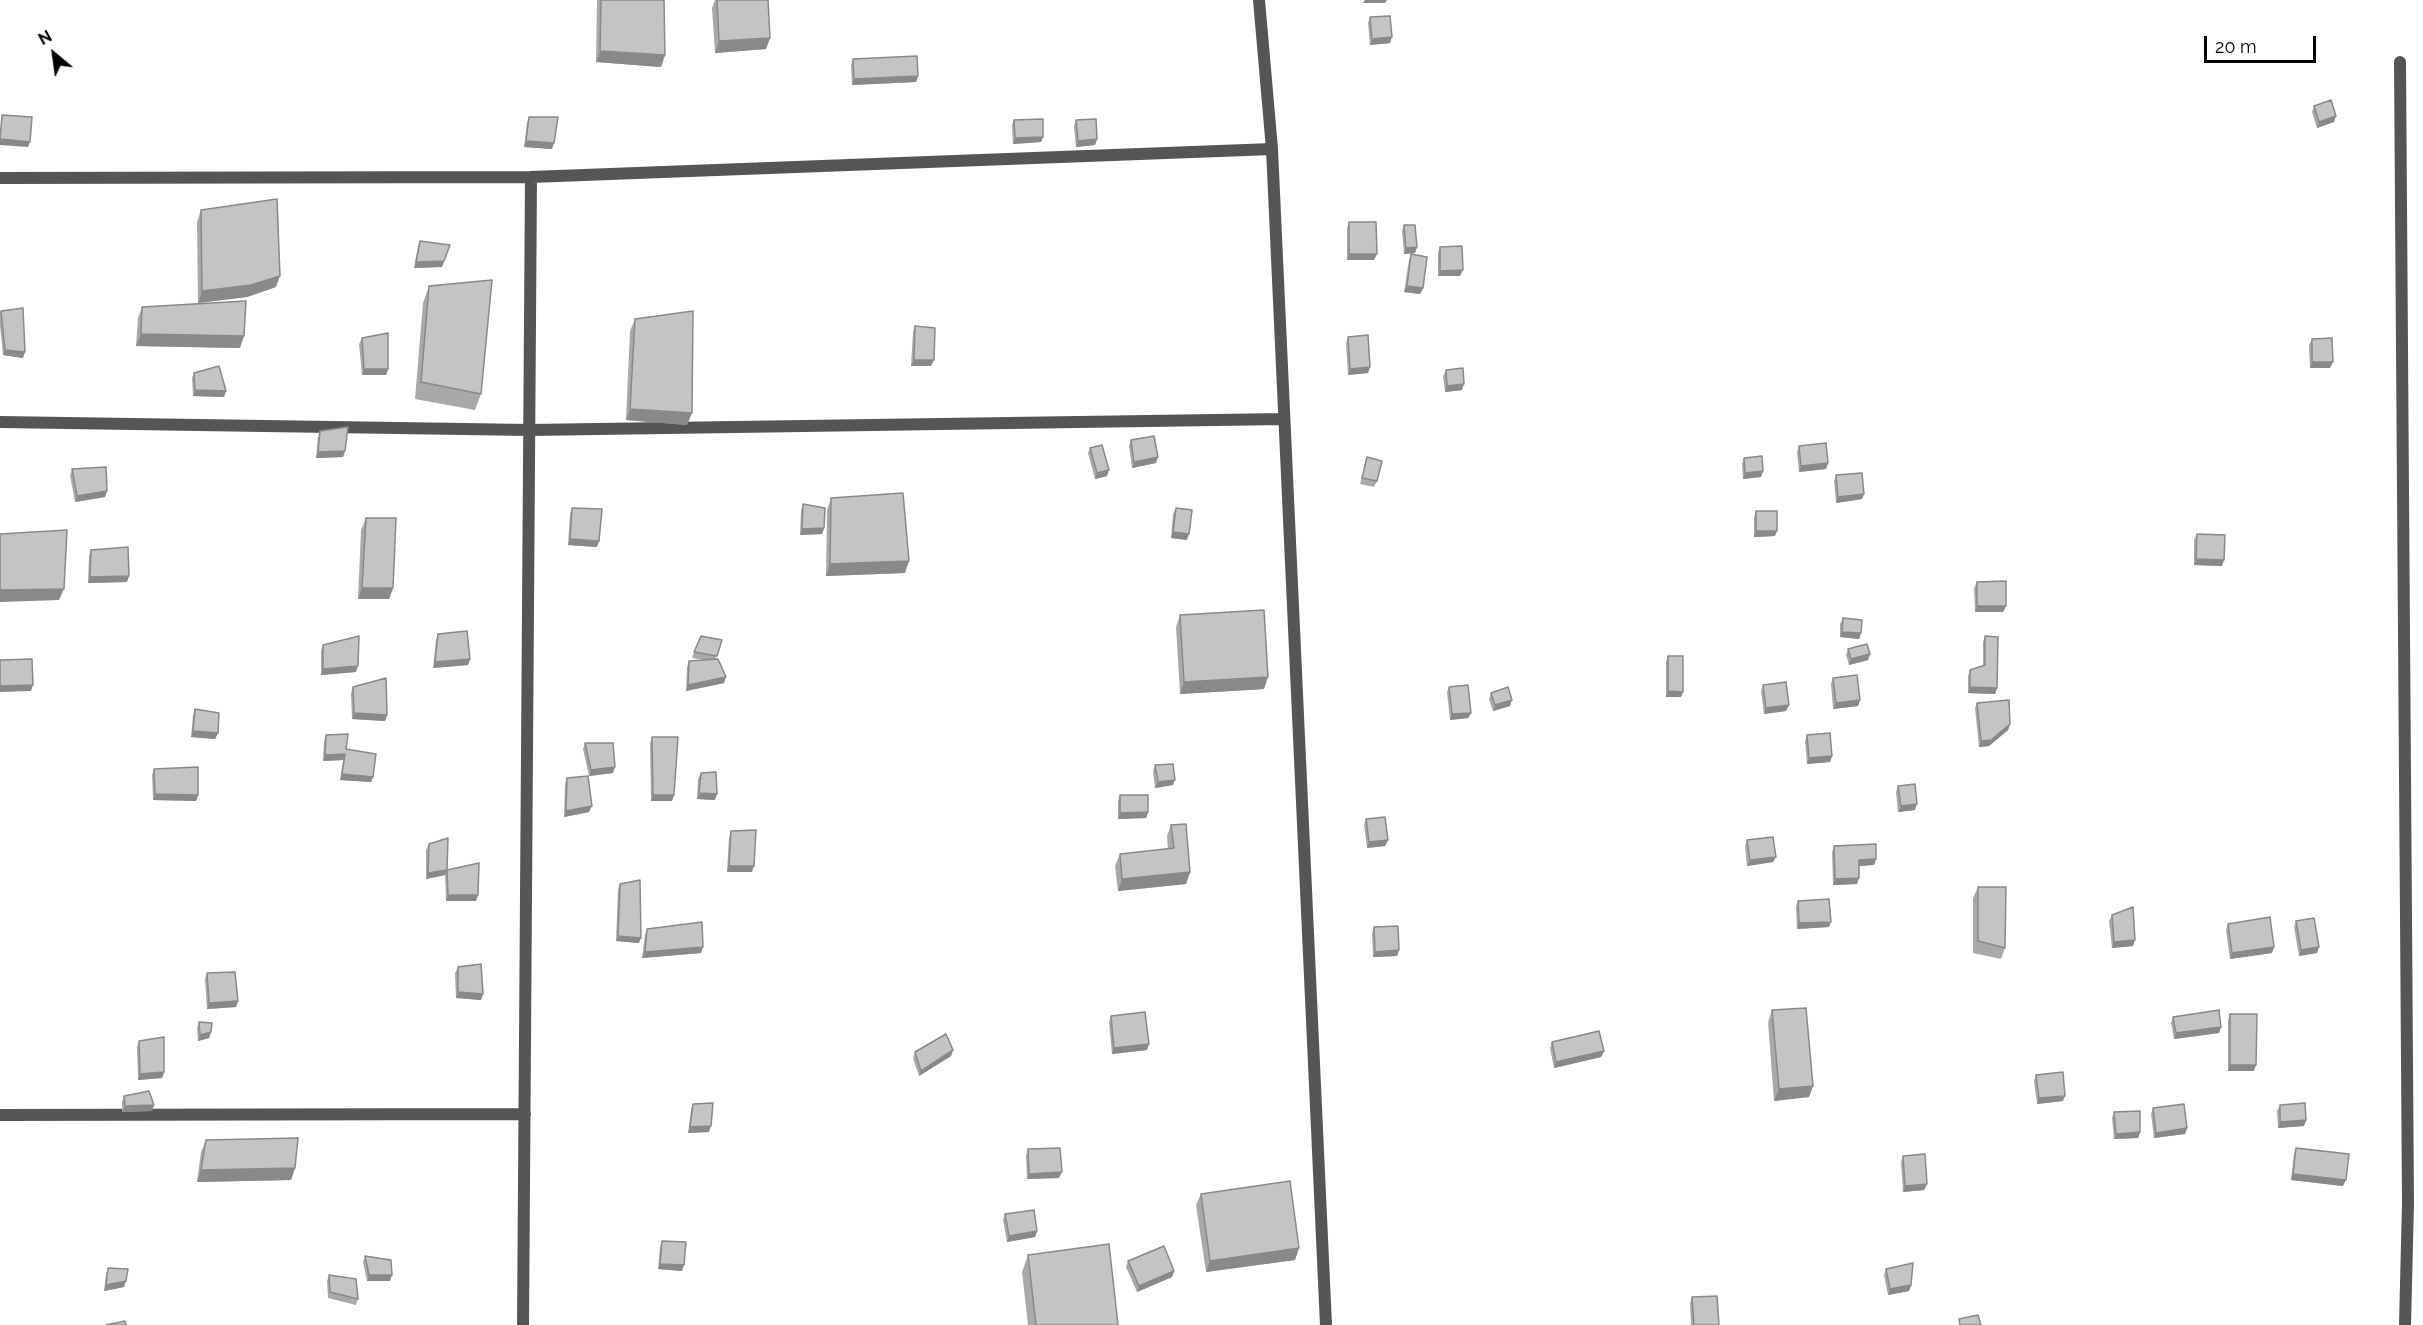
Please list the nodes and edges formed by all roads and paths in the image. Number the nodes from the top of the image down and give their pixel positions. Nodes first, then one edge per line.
1 (1259, 0) edge
2 (2400, 62) dead end
3 (1272, 149) junction
4 (531, 177) junction
5 (0, 178) edge
6 (1284, 418) junction
7 (0, 422) edge
8 (529, 430) junction
9 (525, 1114) junction
10 (0, 1115) edge
11 (523, 1325) edge
12 (1326, 1325) edge
13 (2405, 1325) edge

1 - 3 street
2 - 13 street
3 - 4 street
3 - 6 street
4 - 5 street
4 - 8 street
6 - 8 street
6 - 12 street
7 - 8 street
8 - 9 street
9 - 10 street
9 - 11 street

